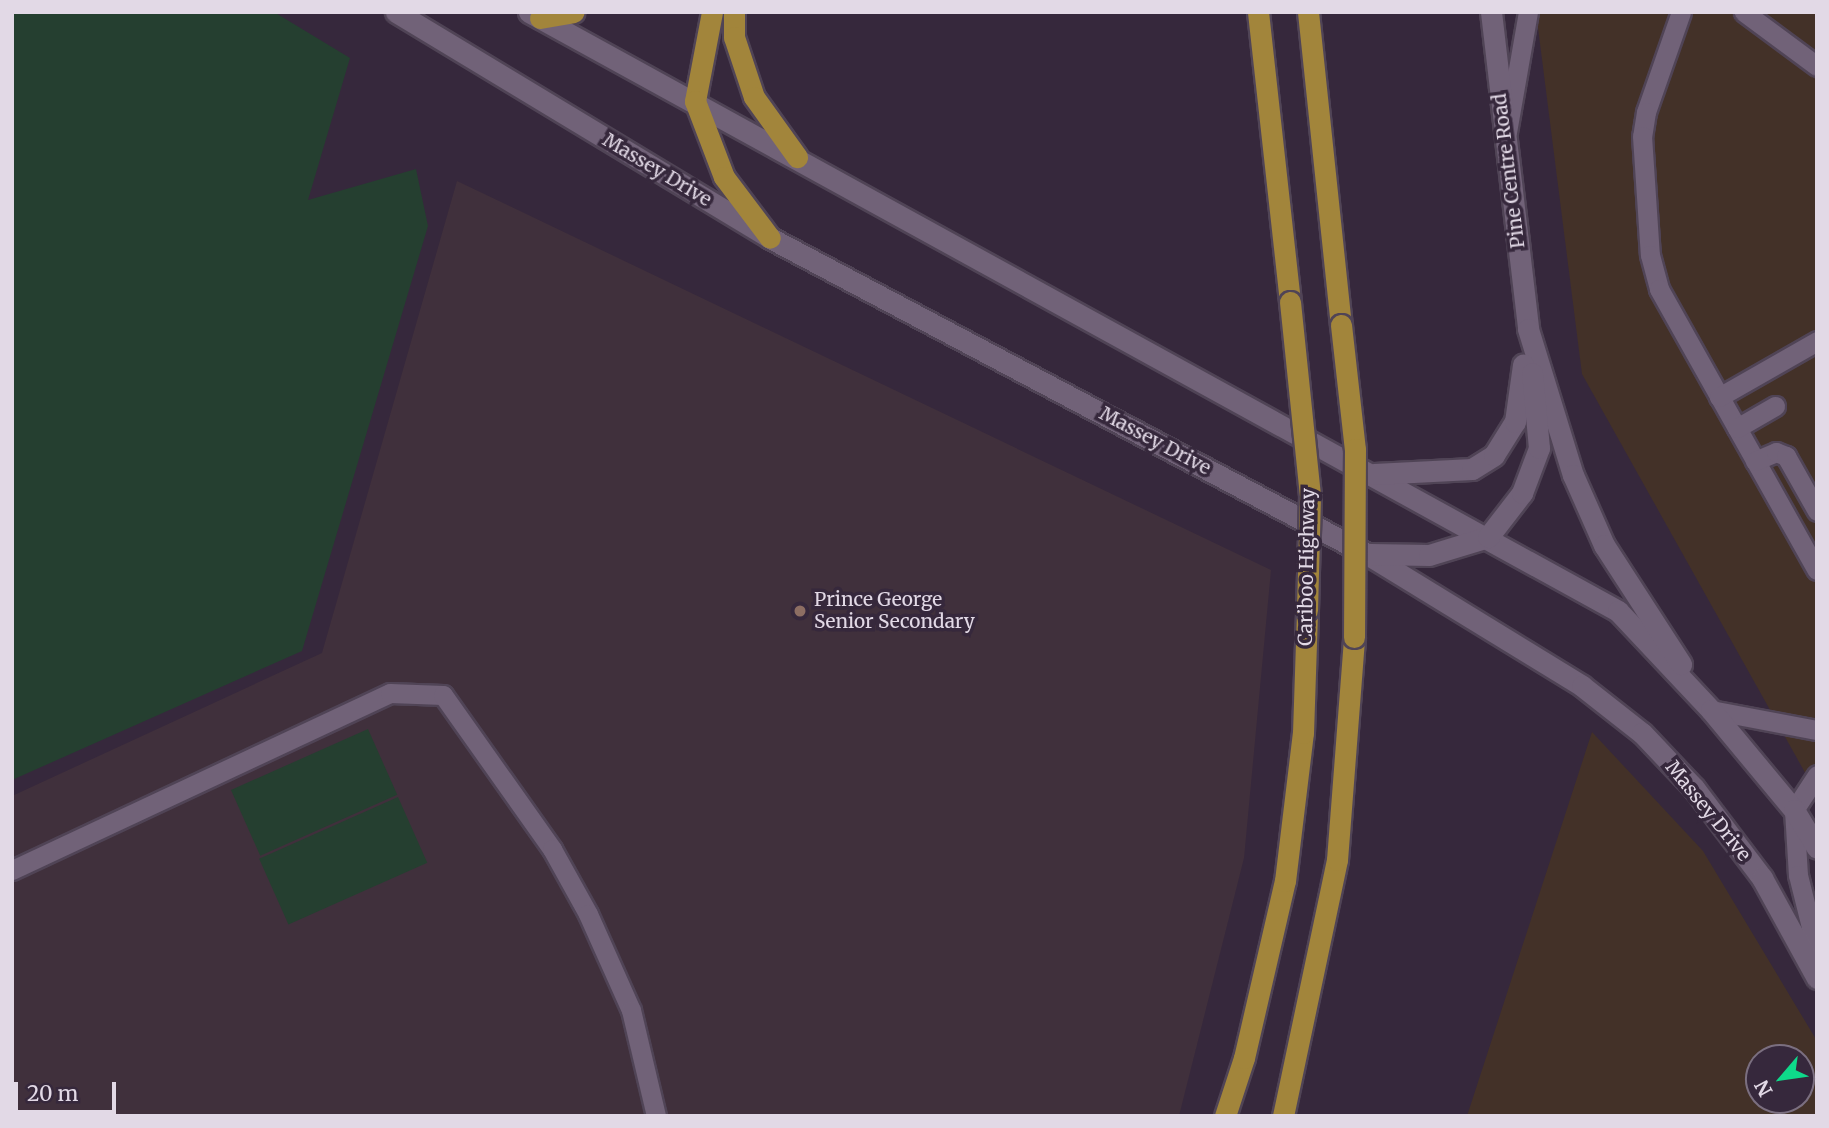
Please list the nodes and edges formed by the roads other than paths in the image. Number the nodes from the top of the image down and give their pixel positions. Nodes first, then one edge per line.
1 (396, 12) edge
2 (573, 12) edge
3 (712, 12) edge
4 (734, 12) edge
5 (1258, 12) edge
6 (1308, 12) edge
7 (1319, 12) edge
8 (1491, 12) edge
9 (1528, 12) edge
10 (1681, 12) edge
11 (1744, 12) edge
12 (534, 15) edge
13 (1817, 66) edge
14 (695, 102) junction
15 (1505, 136) junction
16 (1322, 140) junction
17 (797, 157) junction
18 (770, 238) junction
19 (1528, 329) junction
20 (1817, 341) edge
21 (1719, 397) junction
22 (1775, 406) dead end
23 (1737, 428) junction
24 (1755, 461) junction
25 (1371, 474) junction
26 (1817, 511) edge
27 (1488, 537) junction
28 (1367, 554) junction
29 (1817, 570) edge
30 (1711, 709) junction
31 (1817, 730) edge
32 (1817, 775) edge
33 (1794, 810) junction
34 (1817, 848) edge
35 (12, 870) edge
36 (1817, 951) edge
37 (1817, 978) edge
38 (656, 1116) edge
39 (1225, 1116) edge
40 (1283, 1116) edge

1 - 18 street, Massey Drive
2 - 12 highway
3 - 14 highway
4 - 17 highway
5 - 39 highway, Cariboo Highway, bridge
6 - 16 highway
7 - 16 highway
8 - 15 street, Pine Centre Road
9 - 15 lane
10 - 21 lane
11 - 13 lane
12 - 14 street
14 - 17 street
14 - 18 highway
15 - 19 street, Pine Centre Road
16 - 40 highway, bridge
17 - 25 street
18 - 28 street, Massey Drive
19 - 25 street
19 - 27 street
19 - 30 street
20 - 21 lane
21 - 23 lane
22 - 23 lane
23 - 24 lane
24 - 26 lane
24 - 29 lane
25 - 27 street
27 - 28 street
27 - 30 street
28 - 37 street, Massey Drive
30 - 31 lane
30 - 33 street
32 - 33 lane
33 - 34 street
33 - 36 lane
35 - 38 lane

